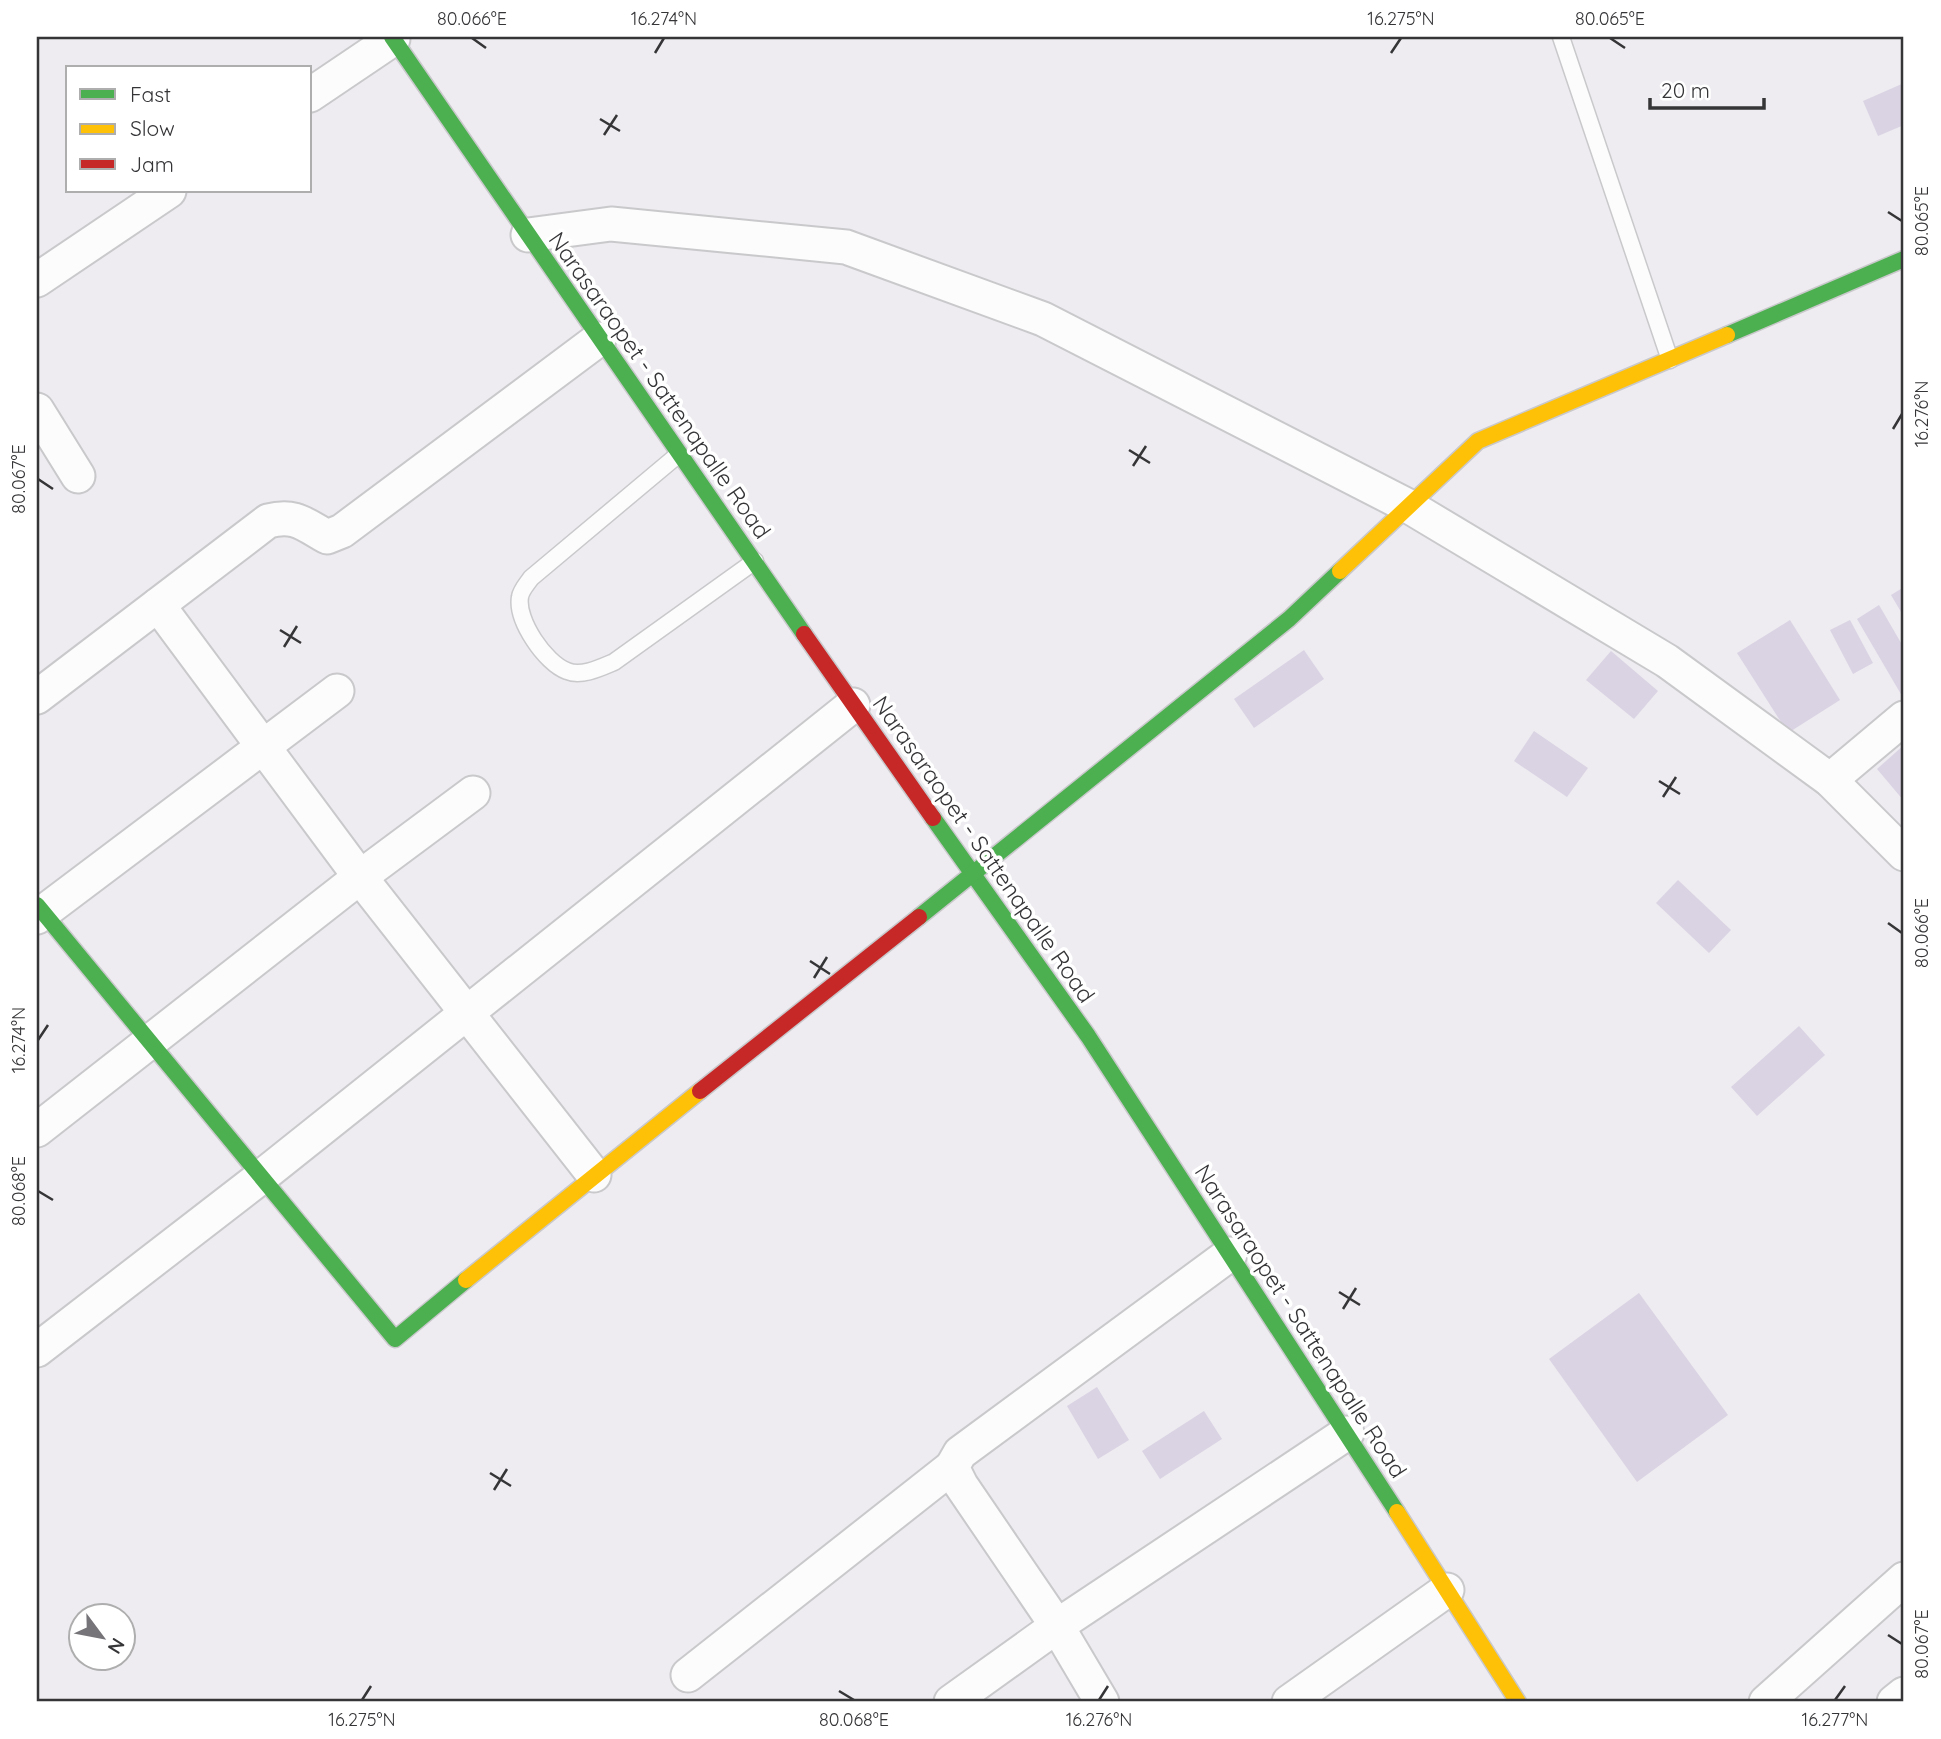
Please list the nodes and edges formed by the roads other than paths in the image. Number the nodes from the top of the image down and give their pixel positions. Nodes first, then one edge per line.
1 (1561, 37) edge
2 (392, 38) edge
3 (312, 94) edge
4 (168, 192) edge
5 (528, 235) junction
6 (1904, 259) edge
7 (37, 280) edge
8 (599, 339) junction
9 (1670, 360) junction
10 (37, 410) edge
11 (680, 454) junction
12 (78, 476) dead end
13 (1410, 507) junction
14 (755, 561) junction
15 (158, 605) junction
16 (337, 691) dead end
17 (37, 697) edge
18 (853, 705) junction
19 (1904, 718) edge
20 (263, 746) junction
21 (1830, 780) junction
22 (473, 793) dead end
23 (1904, 855) edge
24 (973, 873) junction
25 (360, 877) junction
26 (39, 911) edge
27 (467, 1012) junction
28 (149, 1042) junction
29 (37, 1130) edge
30 (594, 1175) junction
31 (261, 1177) junction
32 (1230, 1254) junction
33 (37, 1350) edge
34 (1346, 1433) junction
35 (952, 1467) junction
36 (1904, 1580) edge
37 (1447, 1590) junction
38 (1057, 1626) junction
39 (688, 1675) dead end
40 (1904, 1693) edge
41 (951, 1702) edge
42 (1102, 1702) edge
43 (1289, 1702) edge
44 (1518, 1702) edge
45 (1766, 1702) edge
46 (1894, 1702) edge

1 - 9 lane
2 - 3 street
2 - 5 street, Narasaraopet - Sattenapalle Road
4 - 7 street
5 - 8 street, Narasaraopet - Sattenapalle Road
5 - 13 street
6 - 9 street
8 - 11 street, Narasaraopet - Sattenapalle Road
8 - 15 street
9 - 13 street
10 - 12 street
11 - 14 street, Narasaraopet - Sattenapalle Road
11 - 14 lane
13 - 21 street
13 - 24 street
14 - 18 street, Narasaraopet - Sattenapalle Road
15 - 17 street
15 - 20 street
16 - 20 street
18 - 24 street, Narasaraopet - Sattenapalle Road
18 - 27 street
19 - 21 street
20 - 25 street
20 - 26 street
21 - 23 street
22 - 25 street
24 - 30 street
24 - 32 street, Narasaraopet - Sattenapalle Road
25 - 27 street
25 - 28 street
26 - 28 street
27 - 30 street
27 - 31 street
28 - 29 street
28 - 31 street
30 - 31 street
31 - 33 street
32 - 34 street, Narasaraopet - Sattenapalle Road
32 - 35 street
34 - 37 street, Narasaraopet - Sattenapalle Road
34 - 38 street
35 - 38 street
35 - 39 street
36 - 45 street
37 - 43 street
37 - 44 street, Narasaraopet - Sattenapalle Road
38 - 41 street
38 - 42 street
40 - 46 street

